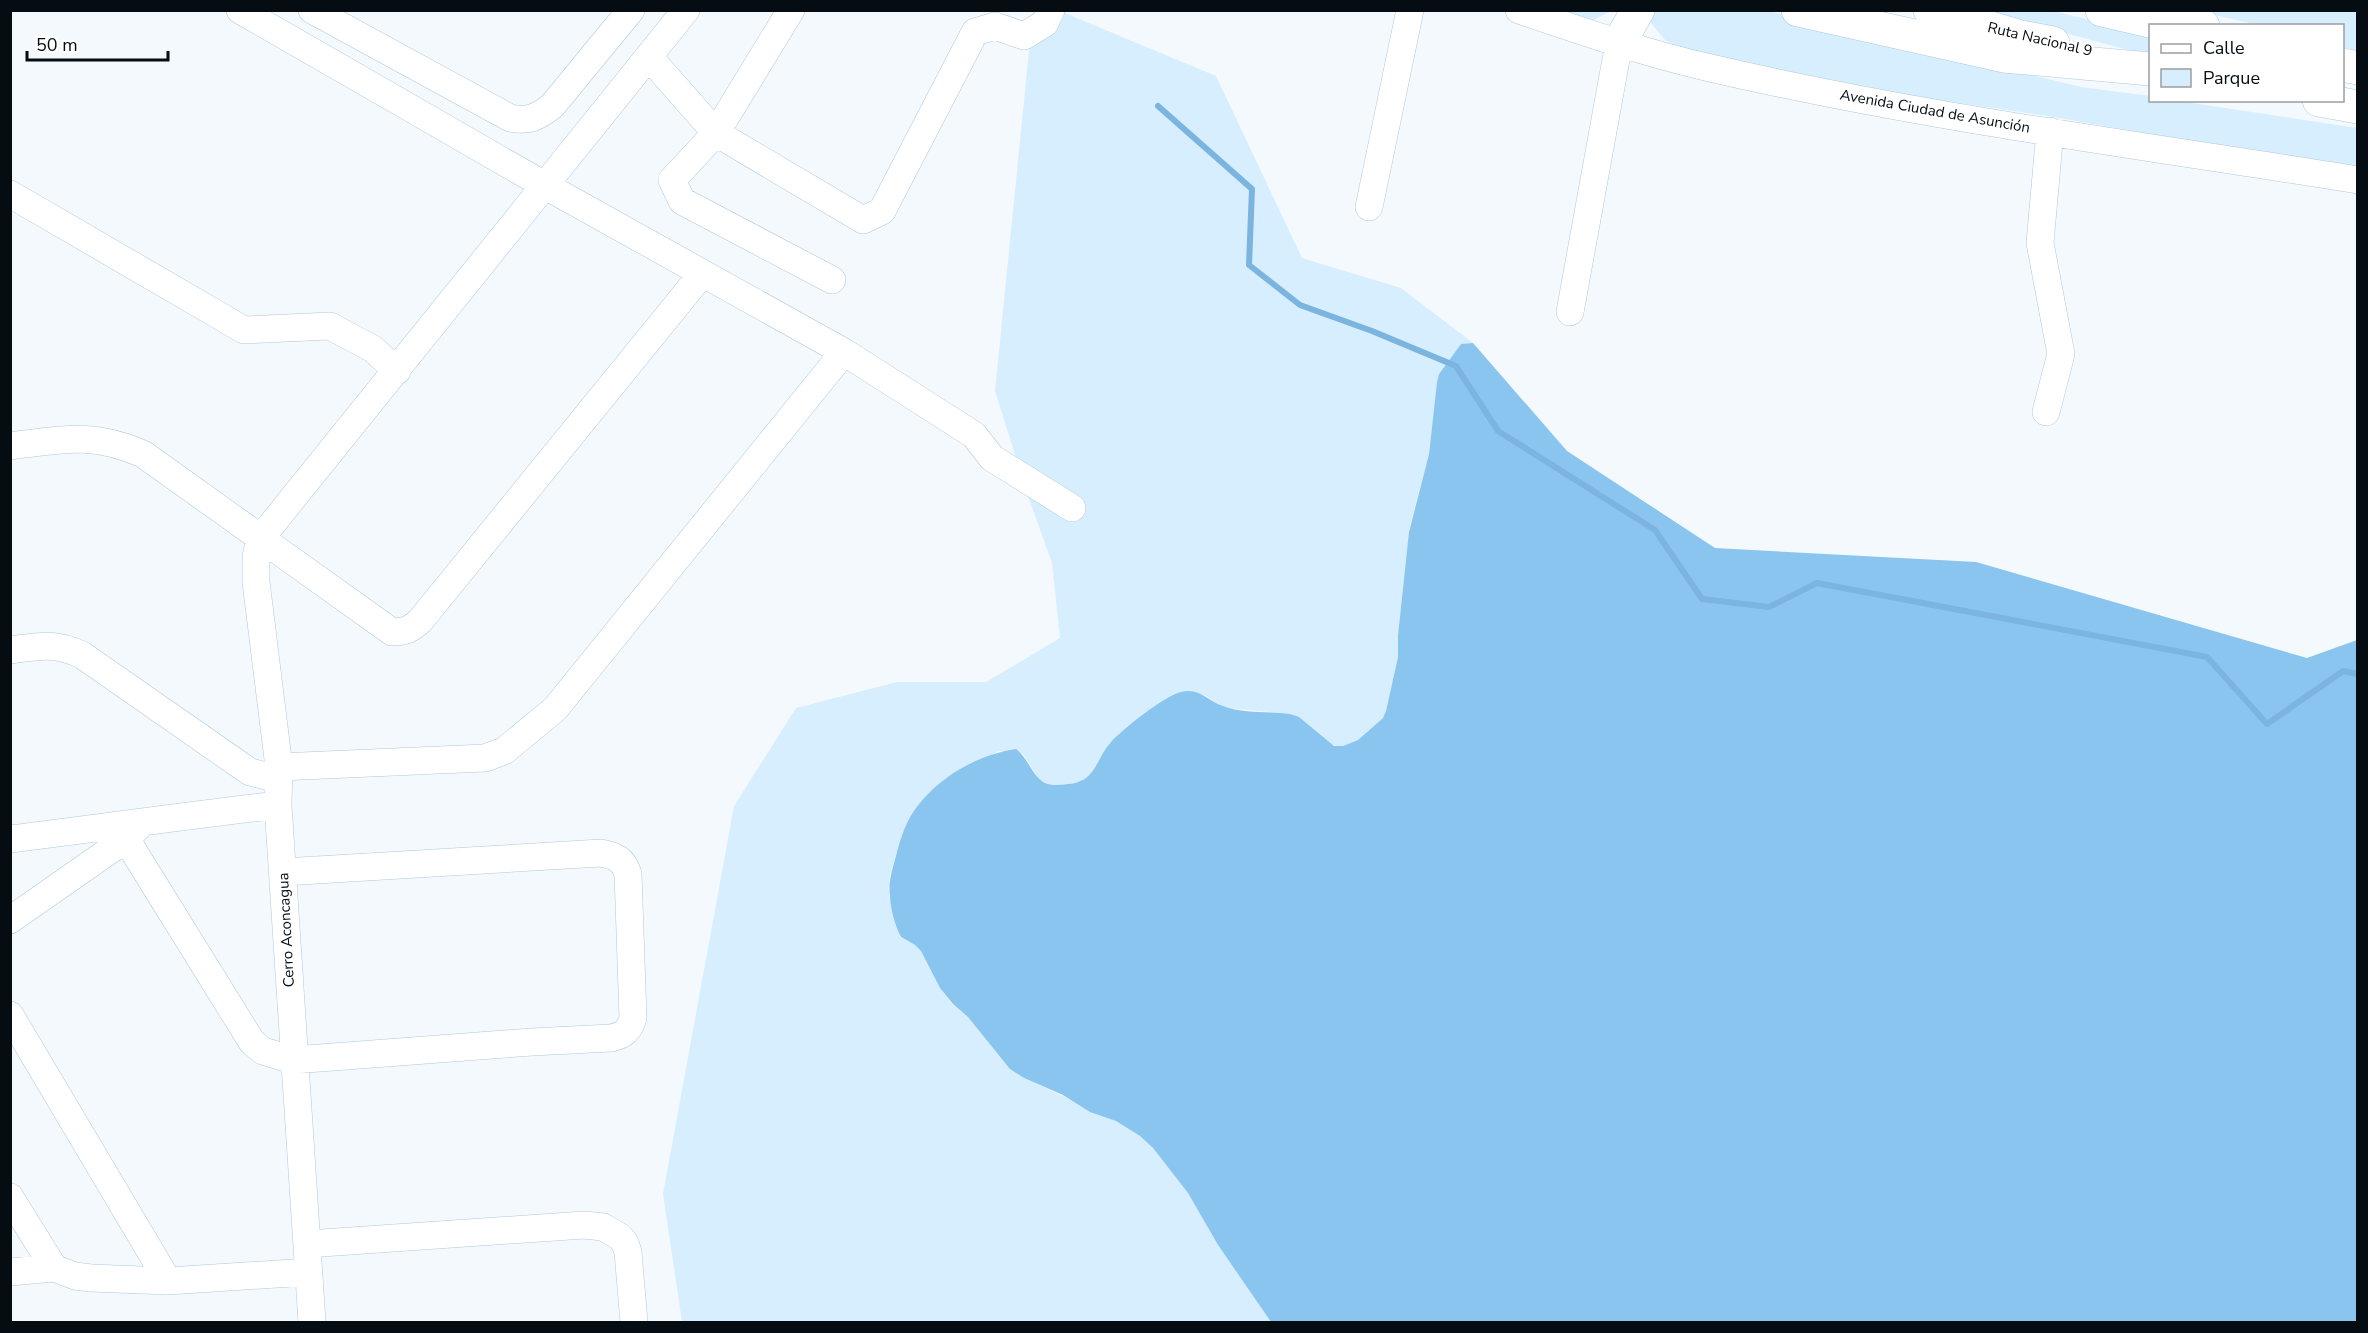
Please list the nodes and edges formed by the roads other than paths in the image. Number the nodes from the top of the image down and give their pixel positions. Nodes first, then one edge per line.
1 (240, 10) edge
2 (312, 10) edge
3 (631, 10) edge
4 (686, 10) edge
5 (791, 10) edge
6 (1051, 10) edge
7 (1410, 10) edge
8 (1519, 10) edge
9 (1638, 10) edge
10 (1798, 10) edge
11 (1930, 10) edge
12 (2102, 10) edge
13 (2166, 10) edge
14 (2162, 24) edge
15 (2198, 24) edge
16 (1619, 43) junction
17 (649, 57) junction
18 (2149, 64) edge
19 (2149, 69) edge
20 (2330, 102) edge
21 (2358, 107) edge
22 (2050, 131) junction
23 (716, 133) junction
24 (2358, 180) edge
25 (544, 185) junction
26 (10, 194) edge
27 (1370, 207) dead end
28 (702, 274) junction
29 (832, 280) dead end
30 (1570, 312) dead end
31 (844, 352) junction
32 (397, 371) junction
33 (2046, 412) dead end
34 (10, 446) edge
35 (1072, 508) dead end
36 (260, 539) junction
37 (10, 650) edge
38 (278, 784) junction
39 (121, 832) junction
40 (10, 839) edge
41 (283, 872) junction
42 (10, 920) edge
43 (10, 1015) edge
44 (293, 1060) junction
45 (10, 1197) edge
46 (307, 1244) junction
47 (54, 1268) junction
48 (10, 1272) edge
49 (308, 1272) junction
50 (168, 1281) junction
51 (312, 1323) edge
52 (634, 1323) edge

1 - 25 street
2 - 3 street
4 - 17 street
5 - 23 street
6 - 23 street
7 - 27 street
8 - 16 street, Avenida Ciudad de Asunción
9 - 16 highway
10 - 19 highway
11 - 18 highway, Ruta Nacional 9
12 - 14 highway
13 - 15 highway
16 - 22 street, Avenida Ciudad de Asunción
16 - 30 street
17 - 23 street
17 - 25 street
20 - 21 highway
22 - 24 street, Avenida Ciudad de Asunción
22 - 33 street
23 - 29 street
25 - 28 street
25 - 32 street
26 - 32 street
28 - 31 street
28 - 36 street
31 - 35 street
31 - 38 street
32 - 36 street
34 - 36 street
36 - 38 street, Cerro Aconcagua
37 - 38 street
38 - 39 street
38 - 41 street, Cerro Aconcagua
39 - 40 street
39 - 42 street
39 - 44 street
41 - 44 street, Cerro Aconcagua
41 - 44 street
43 - 50 street
44 - 46 street, Cerro Aconcagua
45 - 47 street
46 - 49 street, Cerro Aconcagua
46 - 52 street
47 - 48 street
47 - 50 street
49 - 50 street
49 - 51 street, Cerro Aconcagua

